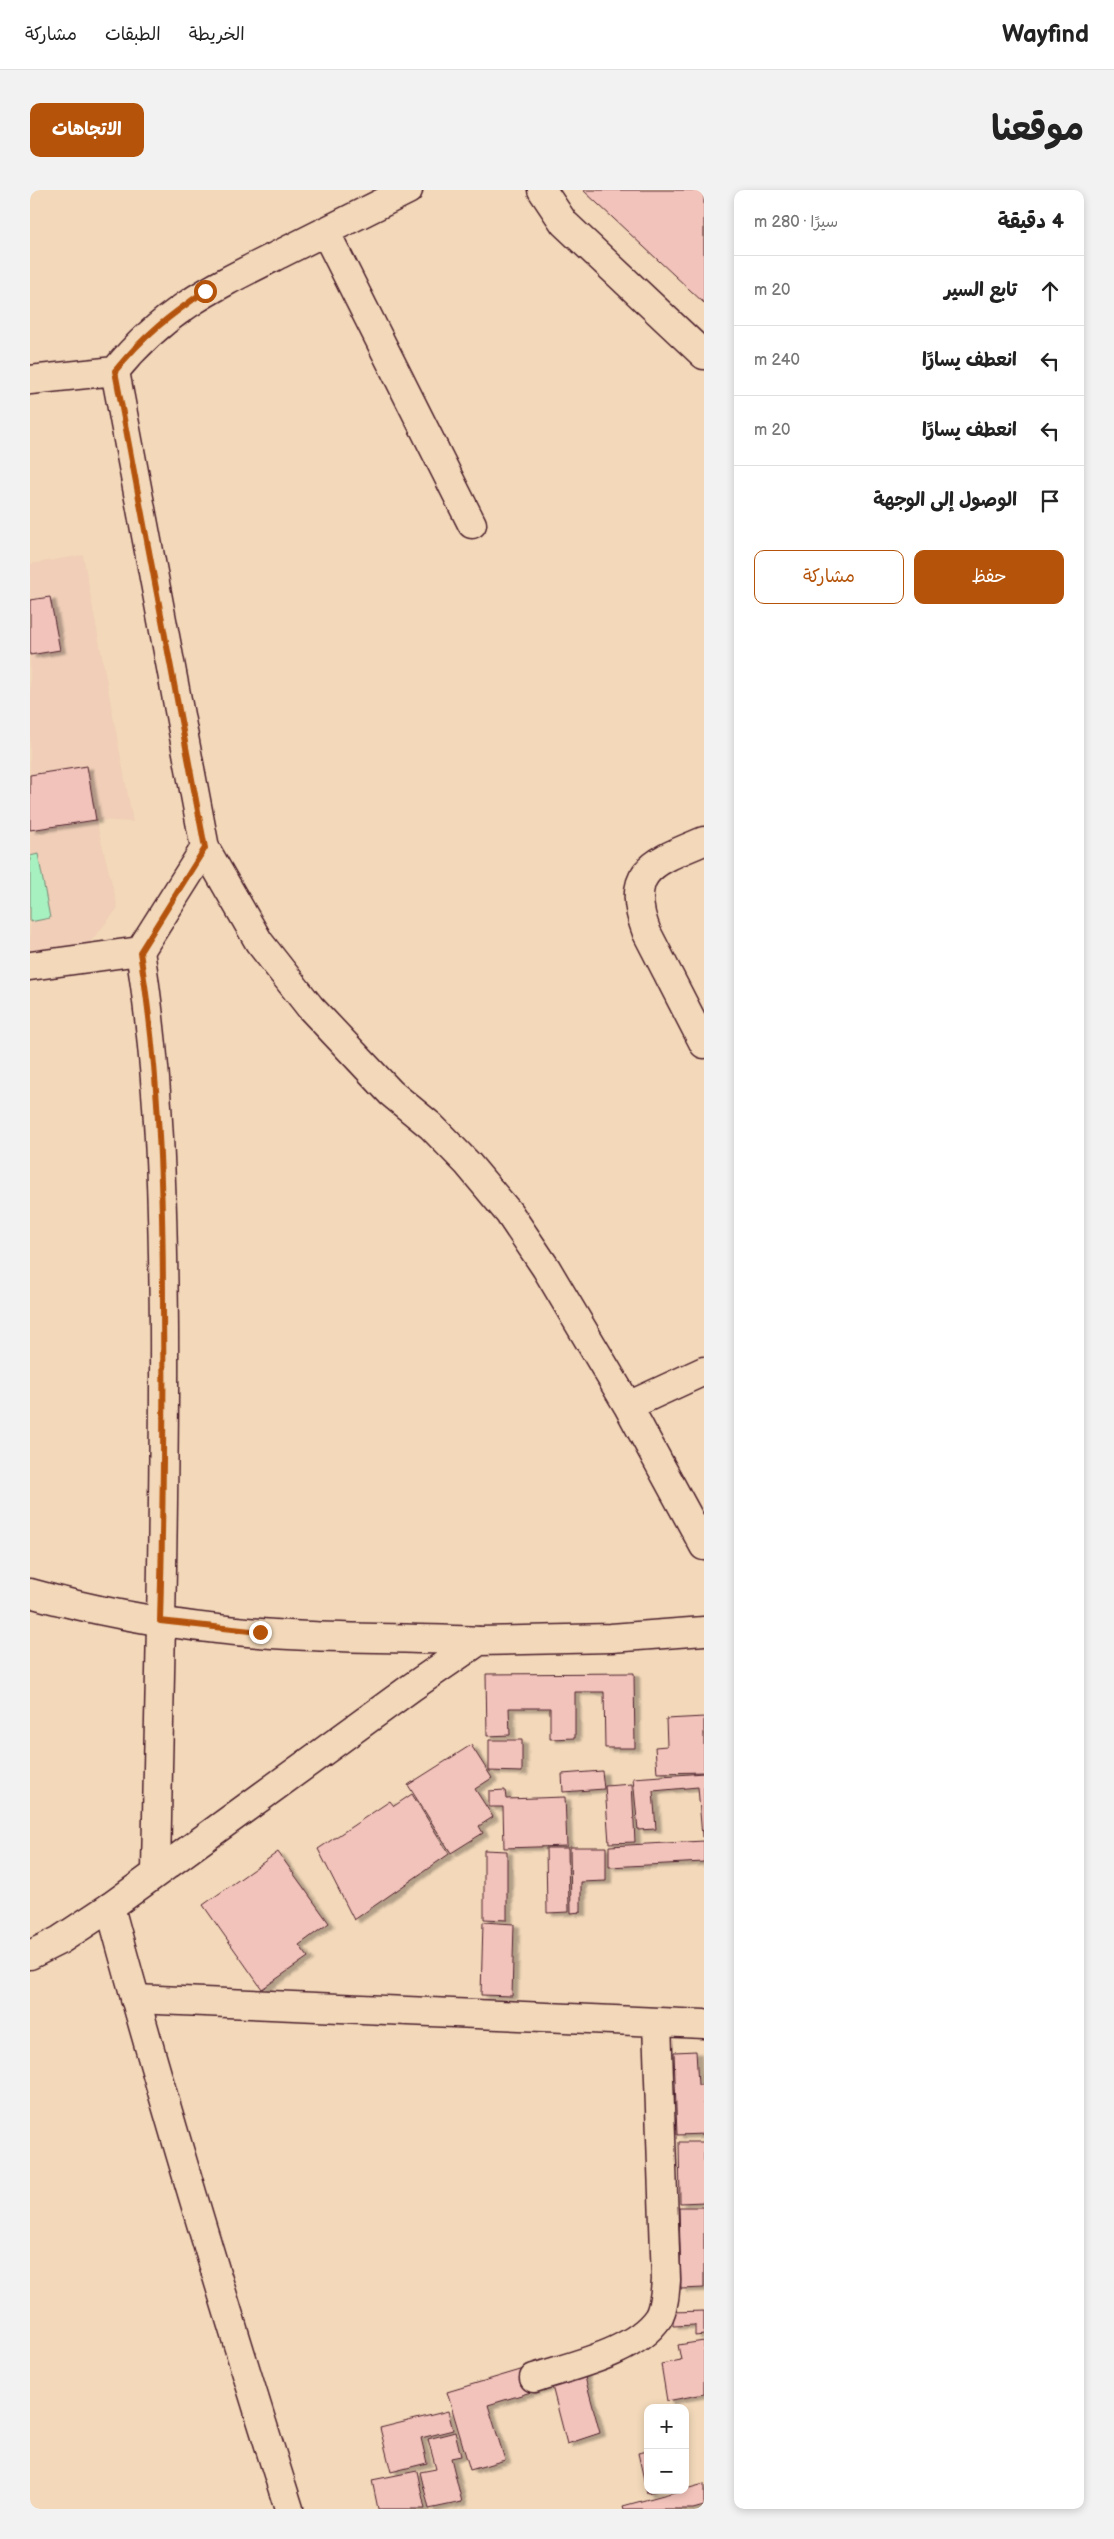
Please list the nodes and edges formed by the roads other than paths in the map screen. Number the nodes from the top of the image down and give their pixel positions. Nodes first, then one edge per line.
1 (408, 190) edge
2 (542, 190) edge
3 (325, 231) junction
4 (704, 355) edge
5 (115, 371) junction
6 (30, 380) edge
7 (472, 524) dead end
8 (704, 841) edge
9 (205, 848) junction
10 (140, 952) junction
11 (30, 966) edge
12 (704, 1044) edge
13 (704, 1372) edge
14 (628, 1406) junction
15 (704, 1546) edge
16 (30, 1593) edge
17 (160, 1621) junction
18 (704, 1631) edge
19 (479, 1641) junction
20 (156, 1872) junction
21 (110, 1907) junction
22 (30, 1954) edge
23 (135, 1999) junction
24 (656, 2023) junction
25 (704, 2024) edge
26 (534, 2378) dead end
27 (289, 2509) edge

1 - 3 street
2 - 4 street
3 - 5 street
3 - 7 street
5 - 6 street
5 - 9 street
8 - 12 street
9 - 10 street
9 - 14 street
10 - 11 street
10 - 17 street
13 - 14 street
14 - 15 street
16 - 17 street
17 - 19 street
17 - 20 street
18 - 19 street
19 - 20 street
20 - 21 street
21 - 22 street
21 - 23 street
23 - 24 street
23 - 27 street
24 - 25 street
24 - 26 street

